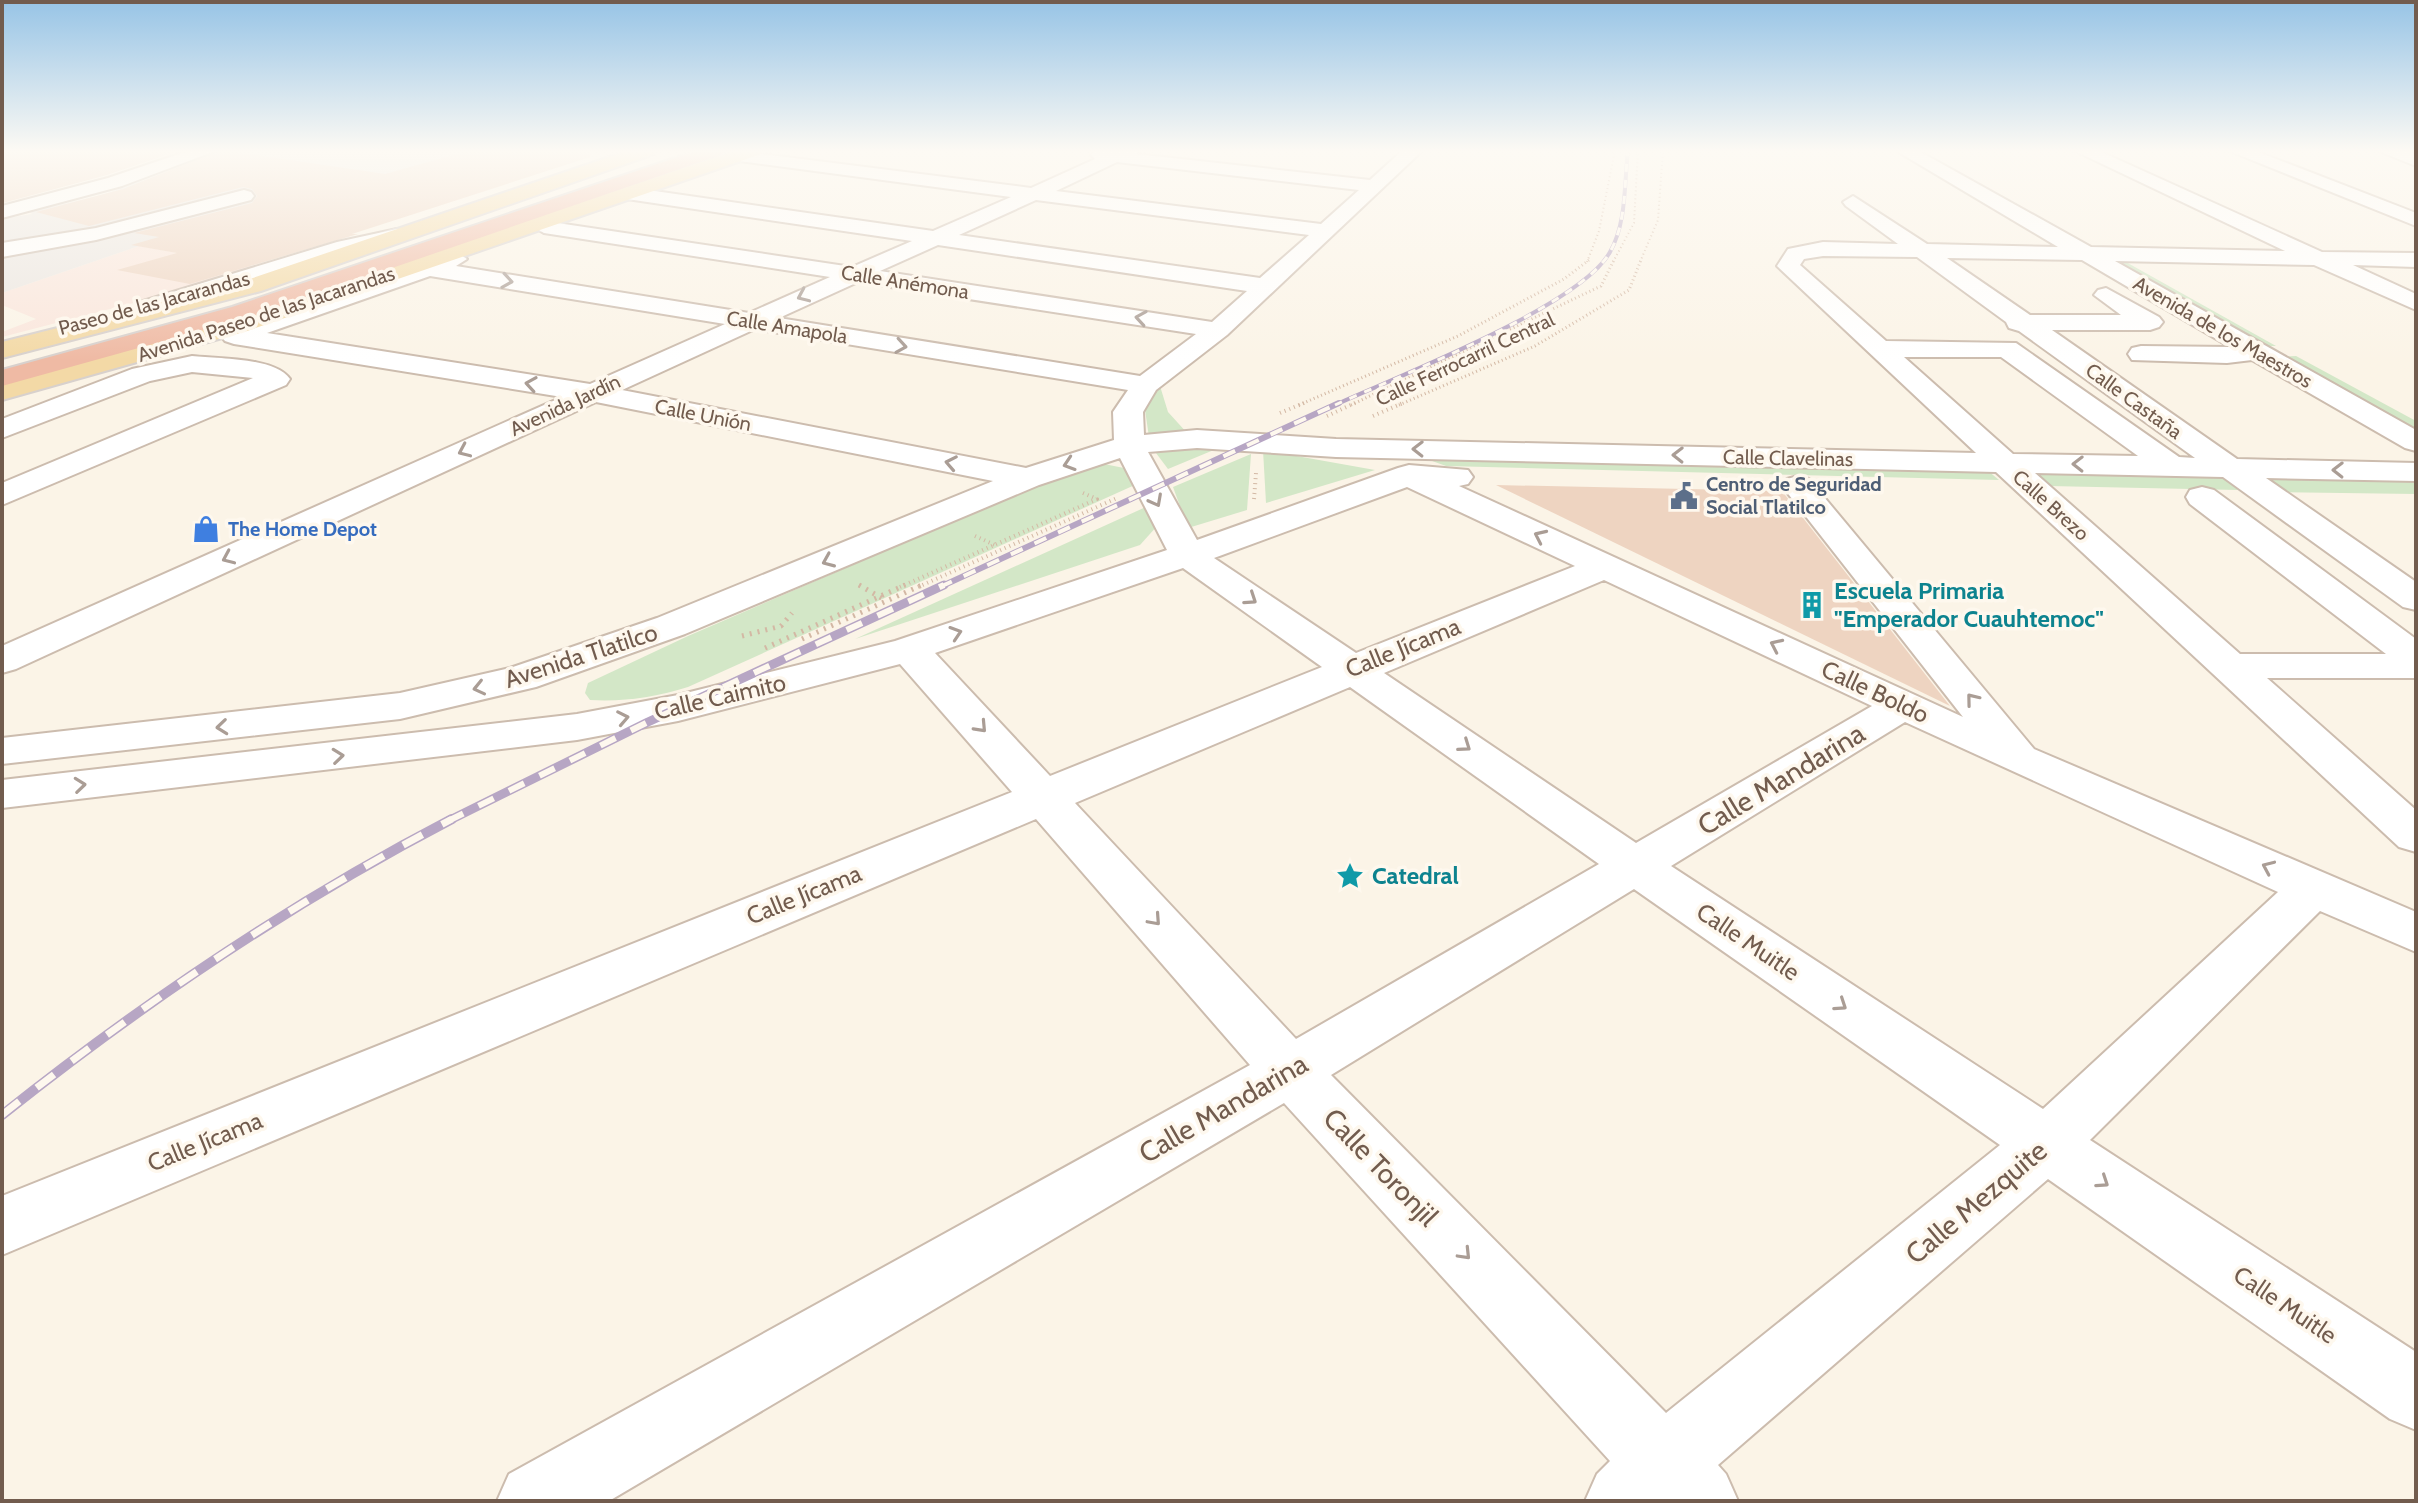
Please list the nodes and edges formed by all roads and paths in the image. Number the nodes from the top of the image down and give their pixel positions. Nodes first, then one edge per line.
1 (150, 220) edge
2 (442, 220) edge
3 (476, 220) edge
4 (511, 220) edge
5 (553, 220) edge
6 (807, 220) edge
7 (974, 220) edge
8 (1235, 220) edge
9 (1336, 220) edge
10 (1601, 220) edge
11 (1658, 220) edge
12 (1878, 220) edge
13 (2027, 220) edge
14 (2065, 220) edge
15 (2235, 220) edge
16 (542, 224) junction
17 (1324, 231) junction
18 (397, 235) junction
19 (932, 239) junction
20 (2, 250) edge
21 (1919, 250) junction
22 (2084, 252) junction
23 (2125, 253) junction
24 (2318, 258) junction
25 (2416, 260) edge
26 (430, 269) junction
27 (852, 274) junction
28 (2087, 283) dead end
29 (1264, 286) junction
30 (2416, 303) edge
31 (749, 321) junction
32 (1975, 322) dead end
33 (2027, 325) junction
34 (1218, 330) junction
35 (234, 336) junction
36 (2, 343) edge
37 (1880, 349) junction
38 (325, 351) junction
39 (2256, 351) junction
40 (2301, 351) junction
41 (2141, 354) dead end
42 (1172, 365) junction
43 (269, 374) junction
44 (3, 376) edge
45 (2352, 379) dead end
46 (1145, 385) junction
47 (591, 393) junction
48 (60, 406) junction
49 (2, 411) edge
50 (2, 429) edge
51 (1263, 440) junction
52 (2416, 442) edge
53 (1129, 445) junction
54 (1321, 446) junction
55 (2004, 463) junction
56 (2171, 466) junction
57 (2228, 468) junction
58 (2416, 472) edge
59 (1409, 475) junction
60 (1028, 478) junction
61 (1798, 486) junction
62 (1070, 488) dead end
63 (2036, 492) junction
64 (2, 495) edge
65 (2202, 497) junction
66 (1097, 499) junction
67 (2272, 499) junction
68 (2384, 502) dead end
69 (1106, 503) dead end
70 (1254, 509) dead end
71 (1187, 555) junction
72 (1606, 566) junction
73 (879, 597) dead end
74 (2416, 599) edge
75 (909, 649) junction
76 (586, 658) junction
77 (2416, 658) edge
78 (2, 661) edge
79 (2228, 666) junction
80 (2416, 666) edge
81 (1353, 668) junction
82 (1904, 705) junction
83 (577, 727) junction
84 (2, 751) edge
85 (2021, 760) junction
86 (2, 794) edge
87 (1044, 796) junction
88 (2416, 836) edge
89 (1636, 866) junction
90 (2314, 887) junction
91 (2416, 933) edge
92 (1290, 1071) junction
93 (2046, 1144) junction
94 (2, 1226) edge
95 (2416, 1394) edge
96 (1662, 1488) edge
97 (536, 1501) edge

1 - 20 street
2 - 18 main road, Avenida Paseo de las Jacarandas
3 - 44 highway
4 - 44 highway
5 - 16 street
6 - 19 street
7 - 19 street, Avenida Jardín
8 - 17 street
9 - 17 street
10 - 51 path
11 - 54 path, Calle Ferrocarril Central
12 - 21 street, Calle Castaña
13 - 22 street, Avenida de los Maestros
14 - 23 street, Avenida de los Maestros
15 - 24 street
16 - 26 street
16 - 27 street, Calle Anémona
16 - 44 main road, Avenida Paseo de las Jacarandas
17 - 29 street
18 - 36 street, Paseo de las Jacarandas
18 - 44 main road, Avenida Paseo de las Jacarandas
19 - 27 street, Avenida Jardín
19 - 29 street
21 - 22 street
21 - 33 street, Calle Castaña
21 - 37 street, Calle Brezo
22 - 23 street
22 - 39 street, Avenida de los Maestros
23 - 24 street
23 - 40 street, Avenida de los Maestros
24 - 25 street
24 - 30 street
26 -> 31 street, Calle Amapola
26 - 35 street
27 -> 31 street, Avenida Jardín
34 -> 27 street, Calle Anémona
28 - 33 street
29 - 34 street
31 -> 46 street, Calle Amapola
31 - 47 street, Avenida Jardín
32 - 33 street
33 - 57 street, Calle Castaña
34 - 42 street
35 - 38 street, Calle Unión
35 - 44 street
37 - 55 street, Calle Brezo
37 - 56 street
38 - 43 street
47 -> 38 street, Calle Unión
39 - 40 street
39 - 41 street
39 - 52 street, Avenida de los Maestros
40 - 45 street, Avenida de los Maestros
42 - 46 street
42 - 51 street
43 - 48 street
43 - 64 street
46 - 53 street
60 -> 47 street, Calle Unión
47 -> 78 street, Avenida Jardín
48 - 49 street
48 - 50 street
51 - 53 street, Avenida Tlatilco
51 - 54 street, Calle Clavelinas
51 - 70 path
53 -> 60 street, Avenida Tlatilco
53 -> 71 street, Calle Muitle
55 -> 54 street, Calle Clavelinas
54 - 59 street, Calle Boldo
56 -> 55 street, Calle Clavelinas
55 - 63 street, Calle Brezo
56 - 57 street, Calle Clavelinas
58 -> 57 street, Calle Clavelinas
57 - 67 street, Calle Castaña
59 - 61 street, Calle Clavelinas
59 - 71 street, Calle Caimito
72 -> 59 street, Calle Boldo
60 -> 76 street, Avenida Tlatilco
61 - 63 street, Calle Clavelinas
85 -> 61 street
62 - 66 path
63 - 65 street, Calle Clavelinas
63 - 79 street, Calle Brezo
65 - 67 street, Calle Clavelinas
65 - 77 street
66 - 69 path
66 - 73 path
67 - 68 street, Calle Clavelinas
67 - 74 street, Calle Castaña
75 -> 71 street, Calle Caimito
71 -> 81 street, Calle Muitle
72 - 81 street, Calle Jícama
82 -> 72 street, Calle Boldo
83 -> 75 street, Calle Caimito
75 -> 87 street, Calle Toronjil
76 - 83 street
76 -> 84 street, Avenida Tlatilco
79 - 80 street
79 - 88 street, Calle Brezo
81 - 87 street, Calle Jícama
81 -> 89 street, Calle Muitle
82 - 85 street, Calle Boldo
82 - 89 street, Calle Mandarina
86 -> 83 street, Calle Caimito
90 -> 85 street, Calle Boldo
87 -> 92 street, Calle Toronjil
87 - 94 street, Calle Jícama
89 - 92 street, Calle Mandarina
89 -> 93 street, Calle Muitle
90 - 91 street, Calle Boldo
90 - 93 street, Calle Mezquite
92 -> 96 street, Calle Toronjil
92 - 97 street, Calle Mandarina
93 -> 95 street, Calle Muitle
93 - 96 street, Calle Mezquite

